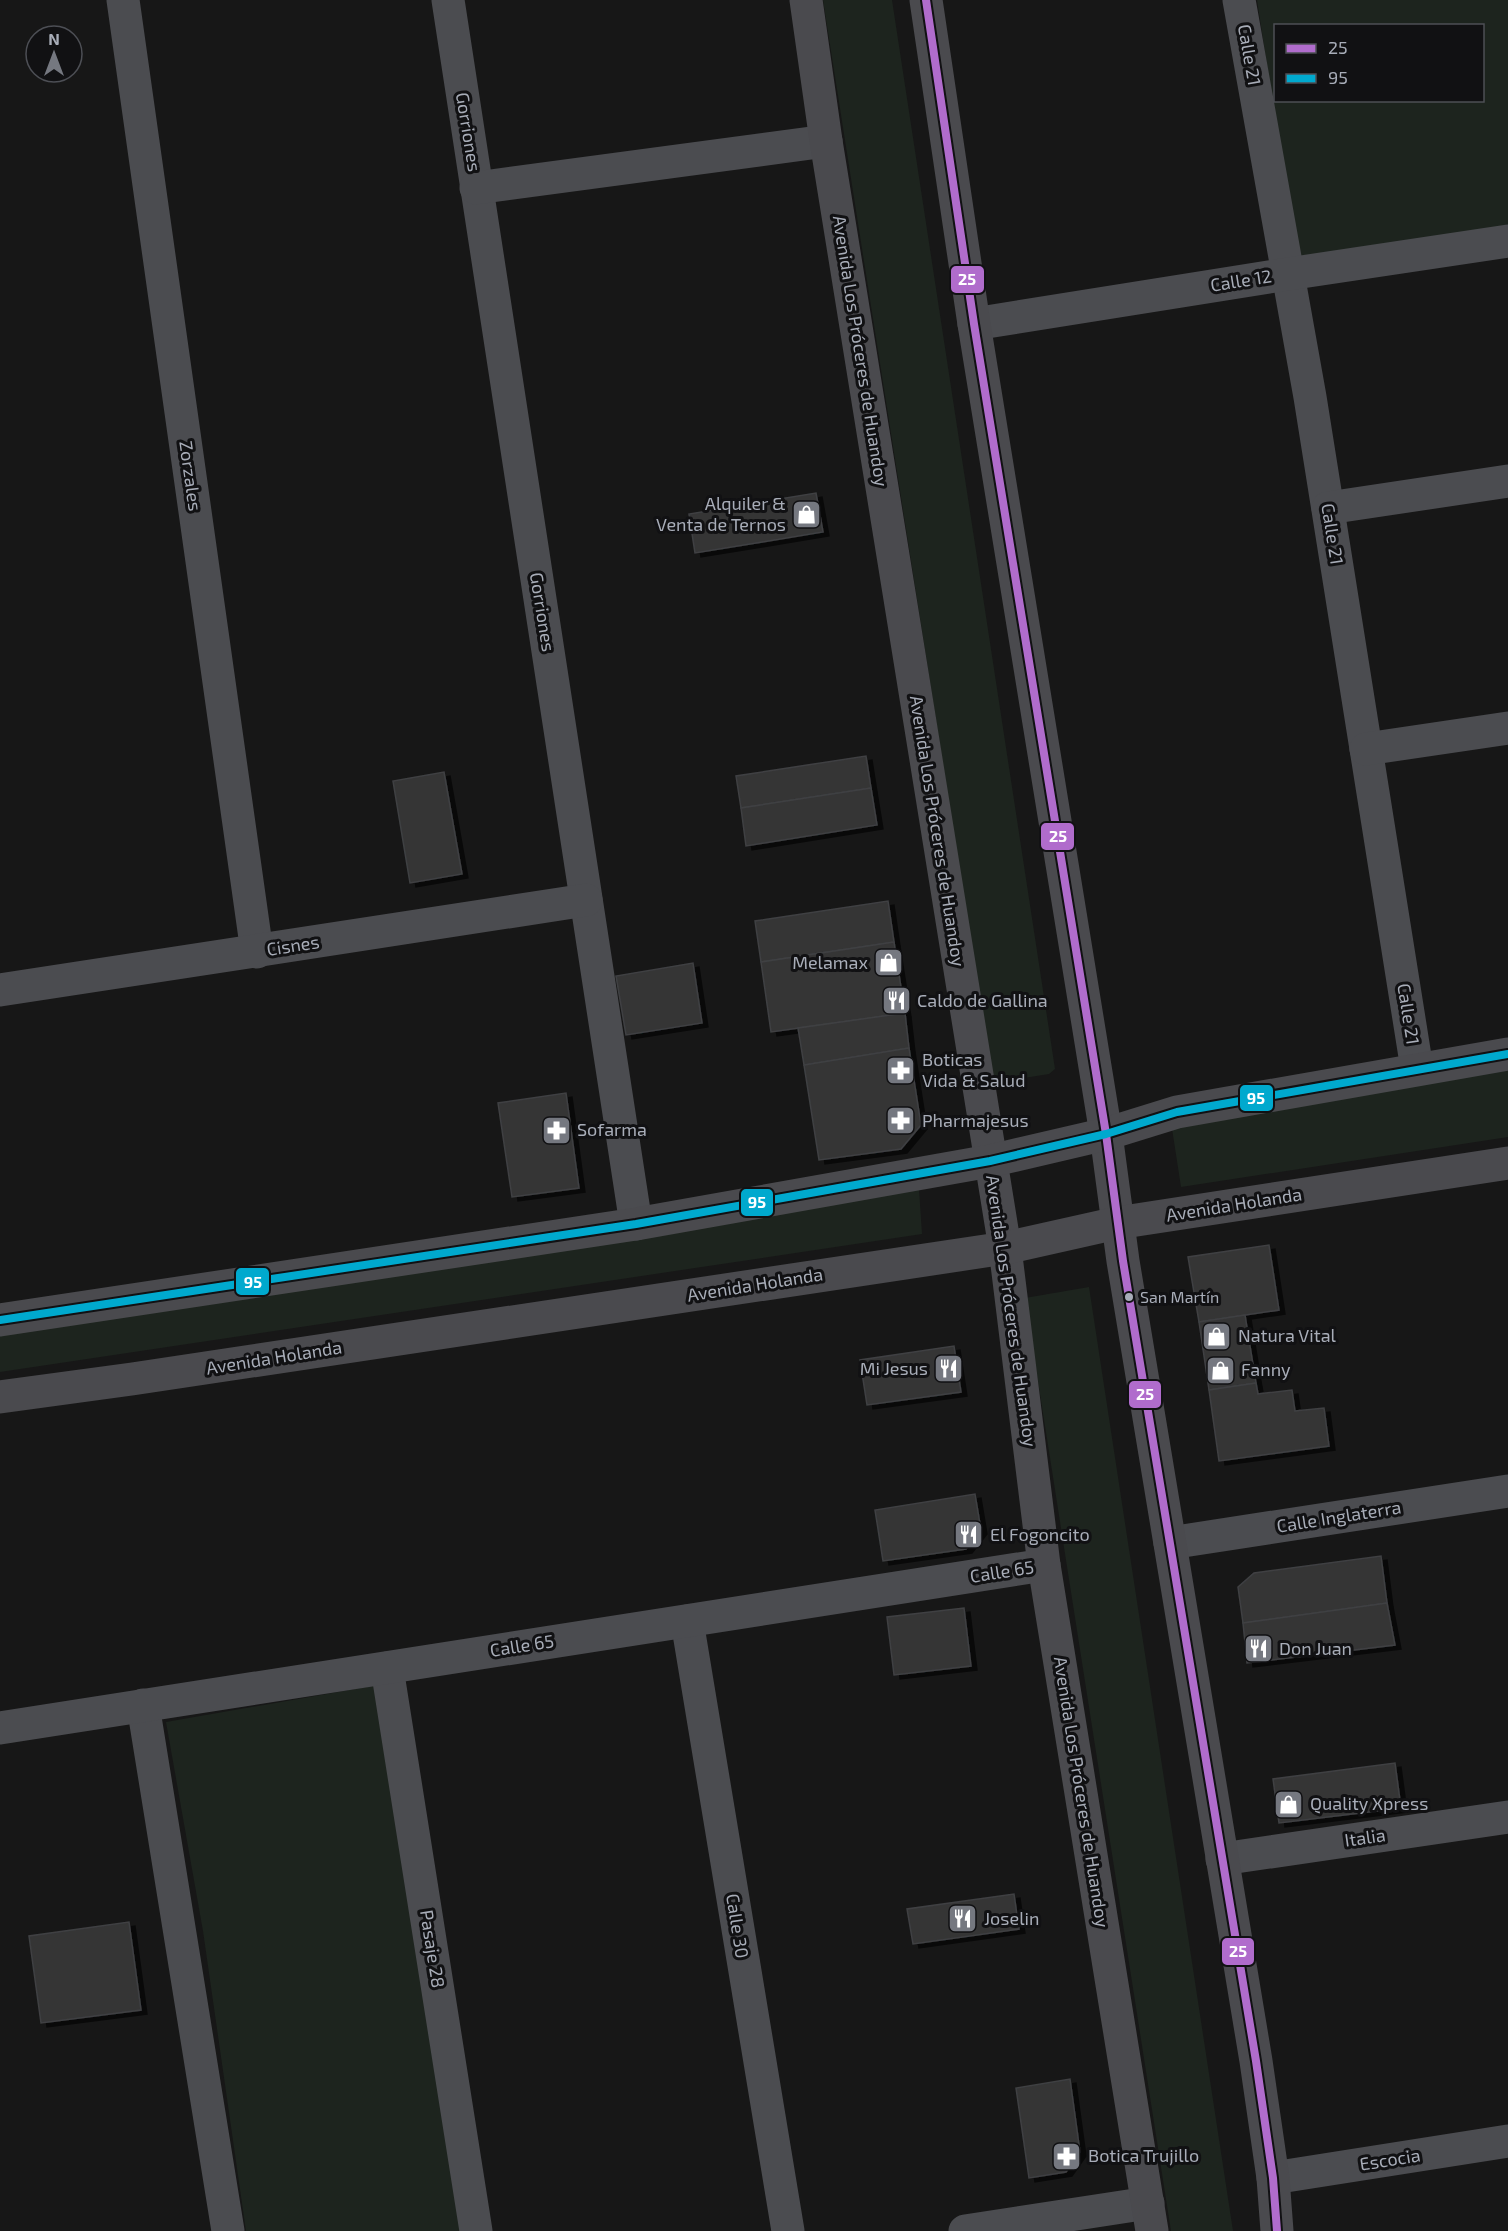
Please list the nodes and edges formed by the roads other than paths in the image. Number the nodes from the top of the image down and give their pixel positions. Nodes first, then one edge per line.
1 (123, 0) edge
2 (448, 0) edge
3 (806, 0) edge
4 (926, 0) edge
5 (1239, 0) edge
6 (826, 141) junction
7 (476, 188) junction
8 (1508, 241) edge
9 (1288, 274) junction
10 (975, 324) junction
11 (1508, 481) edge
12 (1328, 508) junction
13 (1508, 728) edge
14 (1366, 749) junction
15 (586, 900) junction
16 (257, 952) junction
17 (0, 990) edge
18 (1508, 1054) edge
19 (1417, 1069) junction
20 (1106, 1134) junction
21 (990, 1161) junction
22 (1508, 1163) edge
23 (1117, 1223) junction
24 (636, 1224) junction
25 (1005, 1248) junction
26 (0, 1320) edge
27 (0, 1397) edge
28 (1508, 1491) edge
29 (1170, 1543) junction
30 (1044, 1565) junction
31 (687, 1621) junction
32 (387, 1668) junction
33 (143, 1706) junction
34 (0, 1728) edge
35 (1508, 1817) edge
36 (1222, 1859) junction
37 (1508, 2141) edge
38 (1273, 2178) junction
39 (1150, 2217) edge
40 (228, 2231) edge
41 (476, 2231) edge
42 (788, 2231) edge
43 (965, 2231) edge
44 (1277, 2231) edge

1 - 16 street, Zorzales
2 - 7 street, Gorriones
3 - 6 main road, Avenida Los Próceres de Huandoy
4 - 10 main road
5 - 9 street, Calle 21
6 - 7 street
6 - 21 main road, Avenida Los Próceres de Huandoy
7 - 15 street, Gorriones
8 - 9 street, Calle 12
9 - 10 street, Calle 12
9 - 12 street, Calle 21
10 - 20 main road
11 - 12 street
12 - 14 street, Calle 21
13 - 14 street
14 - 19 street, Calle 21
15 - 16 street, Cisnes
15 - 24 street, Gorriones
16 - 17 street, Cisnes
18 - 19 main road
19 - 20 main road
20 - 21 main road
20 - 23 main road
21 - 24 main road
21 - 25 main road, Avenida Los Próceres de Huandoy
22 - 23 main road, Avenida Holanda
23 - 25 main road, Avenida Holanda
23 - 29 main road
24 - 26 main road
25 - 27 main road, Avenida Holanda
25 - 30 main road, Avenida Los Próceres de Huandoy
28 - 29 street, Calle Inglaterra
29 - 36 main road
30 - 31 street, Calle 65
30 - 39 main road, Avenida Los Próceres de Huandoy
31 - 32 street, Calle 65
31 - 42 street, Calle 30
32 - 33 street, Calle 65
32 - 41 street, Pasaje 28
33 - 34 street, Calle 65
33 - 40 street
35 - 36 street, Italia
36 - 38 main road
37 - 38 street, Escocia
38 - 44 main road
39 - 43 street

